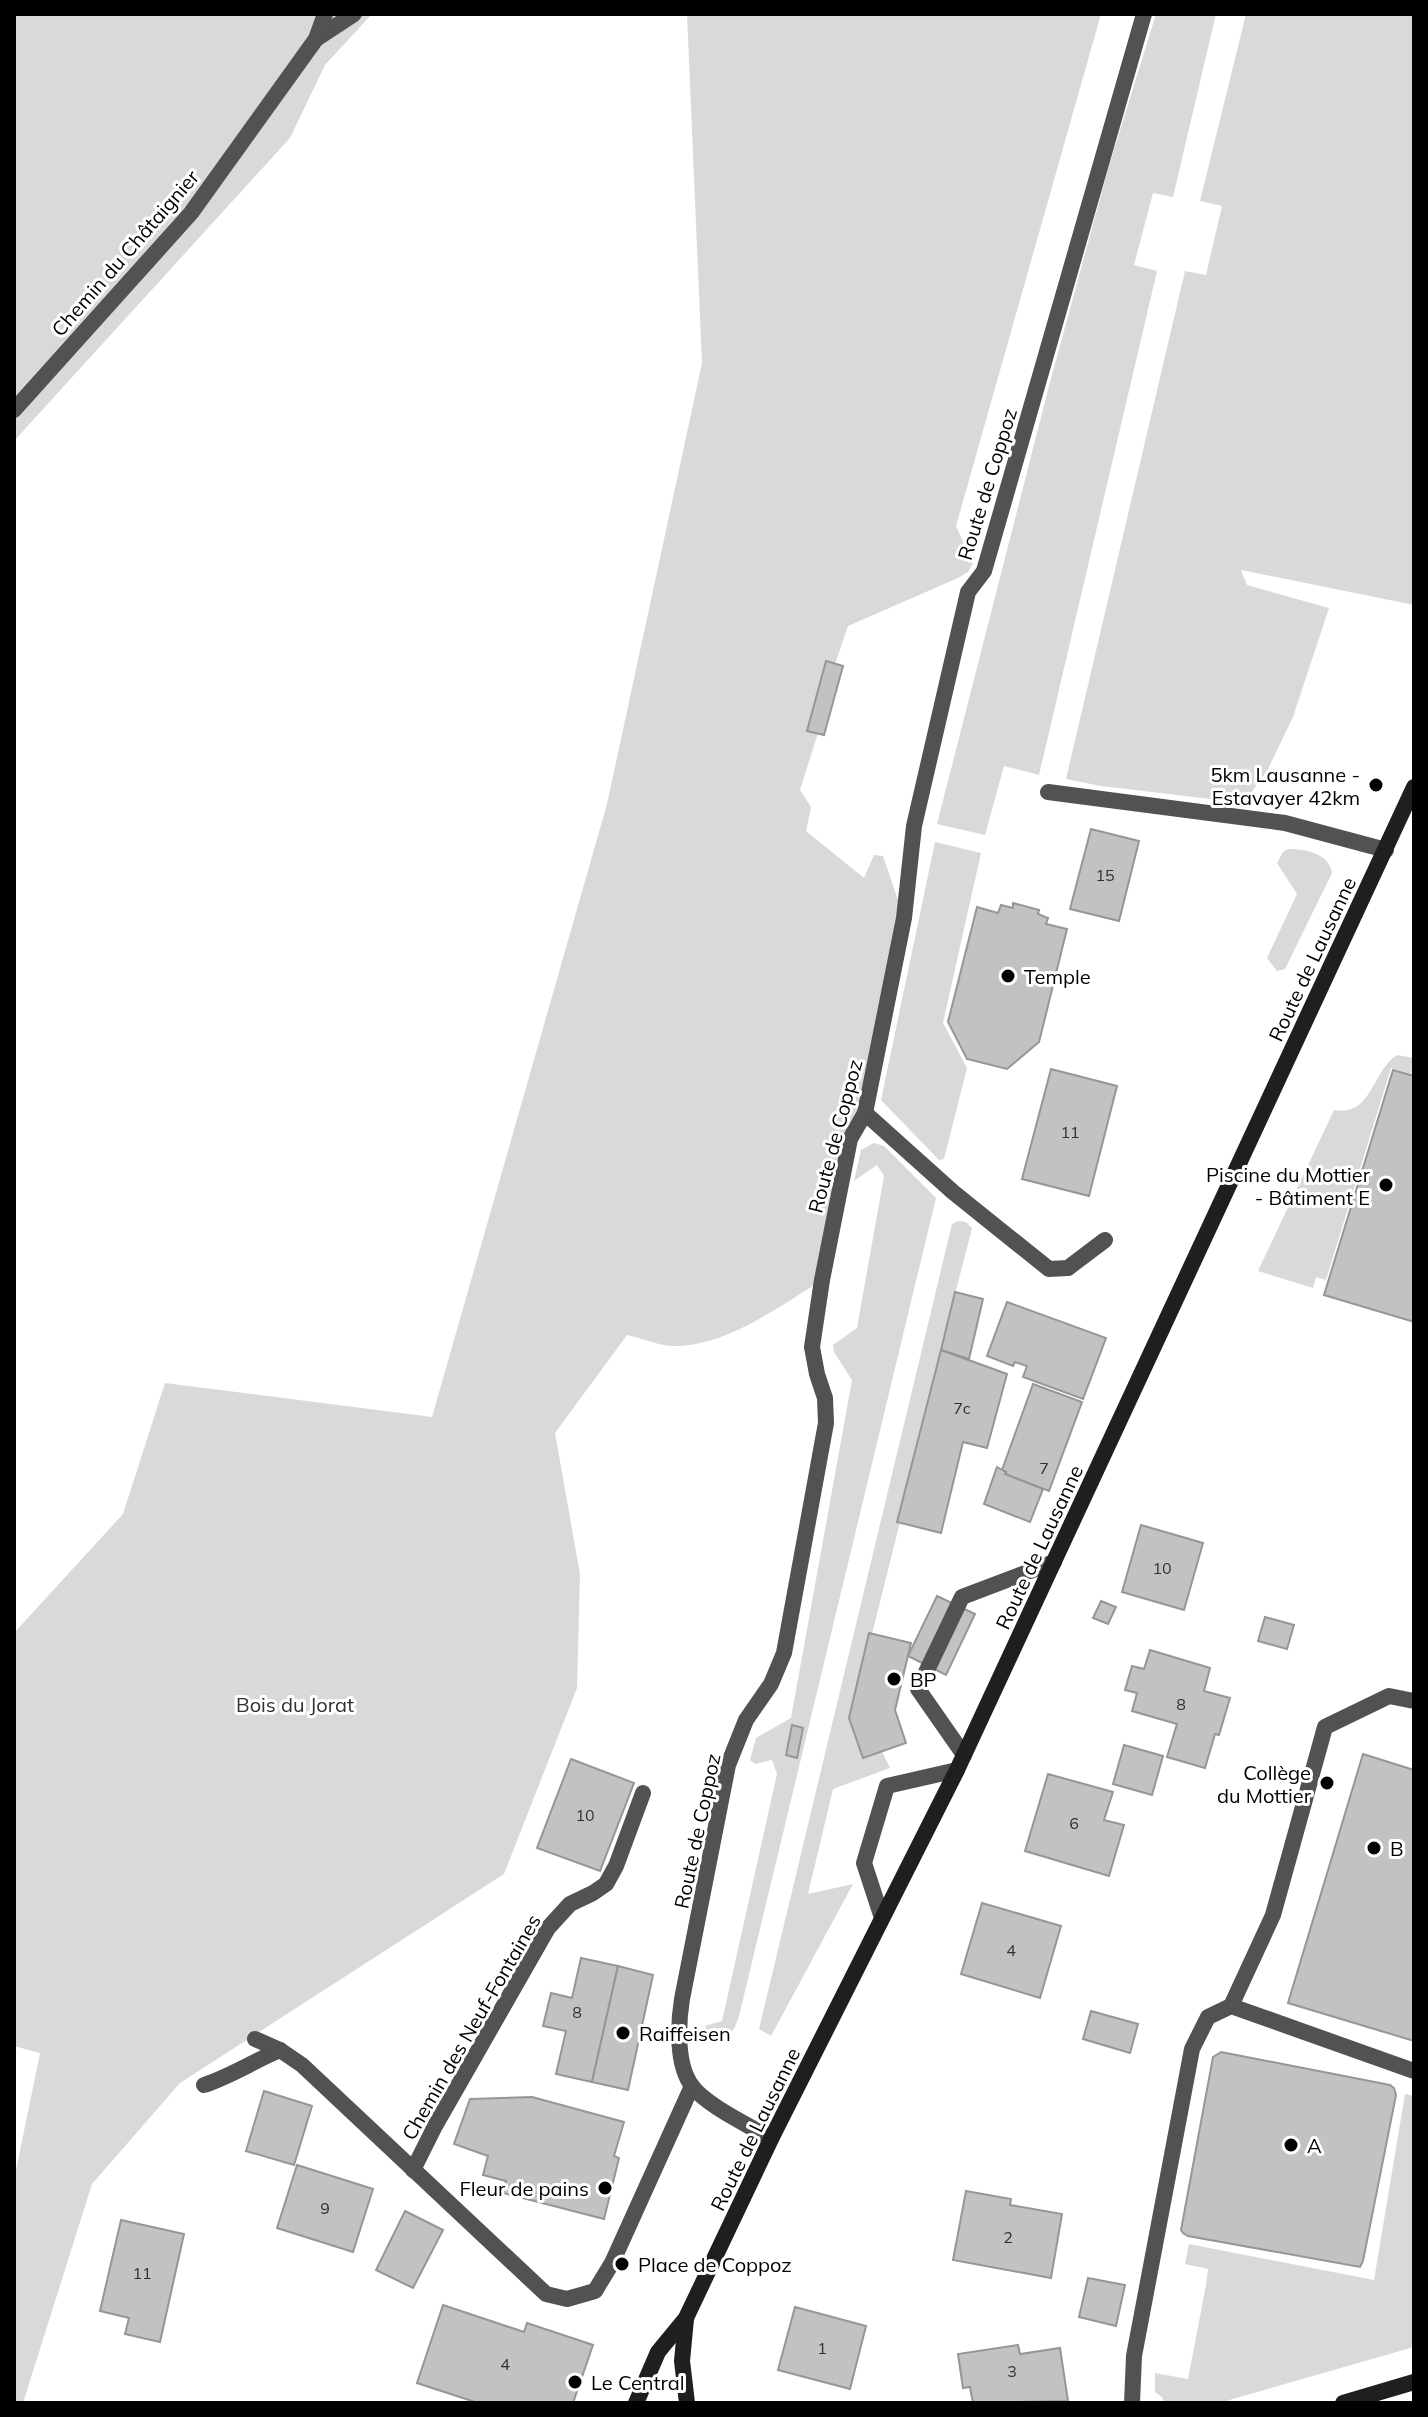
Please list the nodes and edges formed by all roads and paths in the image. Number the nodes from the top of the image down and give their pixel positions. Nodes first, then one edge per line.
1 (325, 14) edge
2 (354, 14) edge
3 (1144, 14) edge
4 (316, 39) junction
5 (14, 410) edge
6 (1414, 787) edge
7 (1048, 792) dead end
8 (1409, 812) edge
9 (1386, 850) junction
10 (865, 1113) junction
11 (1105, 1240) dead end
12 (1054, 1562) junction
13 (1414, 1701) edge
14 (960, 1762) junction
15 (643, 1793) dead end
16 (882, 1918) junction
17 (1231, 2006) junction
18 (255, 2039) dead end
19 (280, 2050) junction
20 (1414, 2071) edge
21 (204, 2085) dead end
22 (692, 2086) junction
23 (771, 2139) junction
24 (413, 2170) junction
25 (686, 2318) junction
26 (1414, 2382) edge
27 (636, 2403) edge
28 (687, 2403) edge
29 (1132, 2403) edge
30 (1343, 2403) edge

1 - 4 street, Chemin du Châtaignier
2 - 4 street, Chemin du Châtaignier
3 - 10 street, Route de Coppoz
4 - 5 street, Chemin du Châtaignier
6 - 8 main road, Route de Lausanne
7 - 9 street
8 - 9 main road, Route de Lausanne
9 - 12 main road, Route de Lausanne
10 - 11 street
10 - 22 street, Route de Coppoz
12 - 14 main road, Route de Lausanne
12 - 14 street
13 - 17 street
14 - 16 main road, Route de Lausanne
14 - 16 street
15 - 24 street, Chemin des Neuf-Fontaines
16 - 23 main road, Route de Lausanne
17 - 20 street
17 - 29 street
18 - 19 street, Chemin des Neuf-Fontaines
19 - 21 street
19 - 24 street, Chemin des Neuf-Fontaines
22 - 23 street
22 - 24 street, Chemin des Neuf-Fontaines
23 - 25 main road, Route de Lausanne
25 - 27 main road, Route de Lausanne
25 - 28 main road, Route de Lausanne
26 - 30 main road

